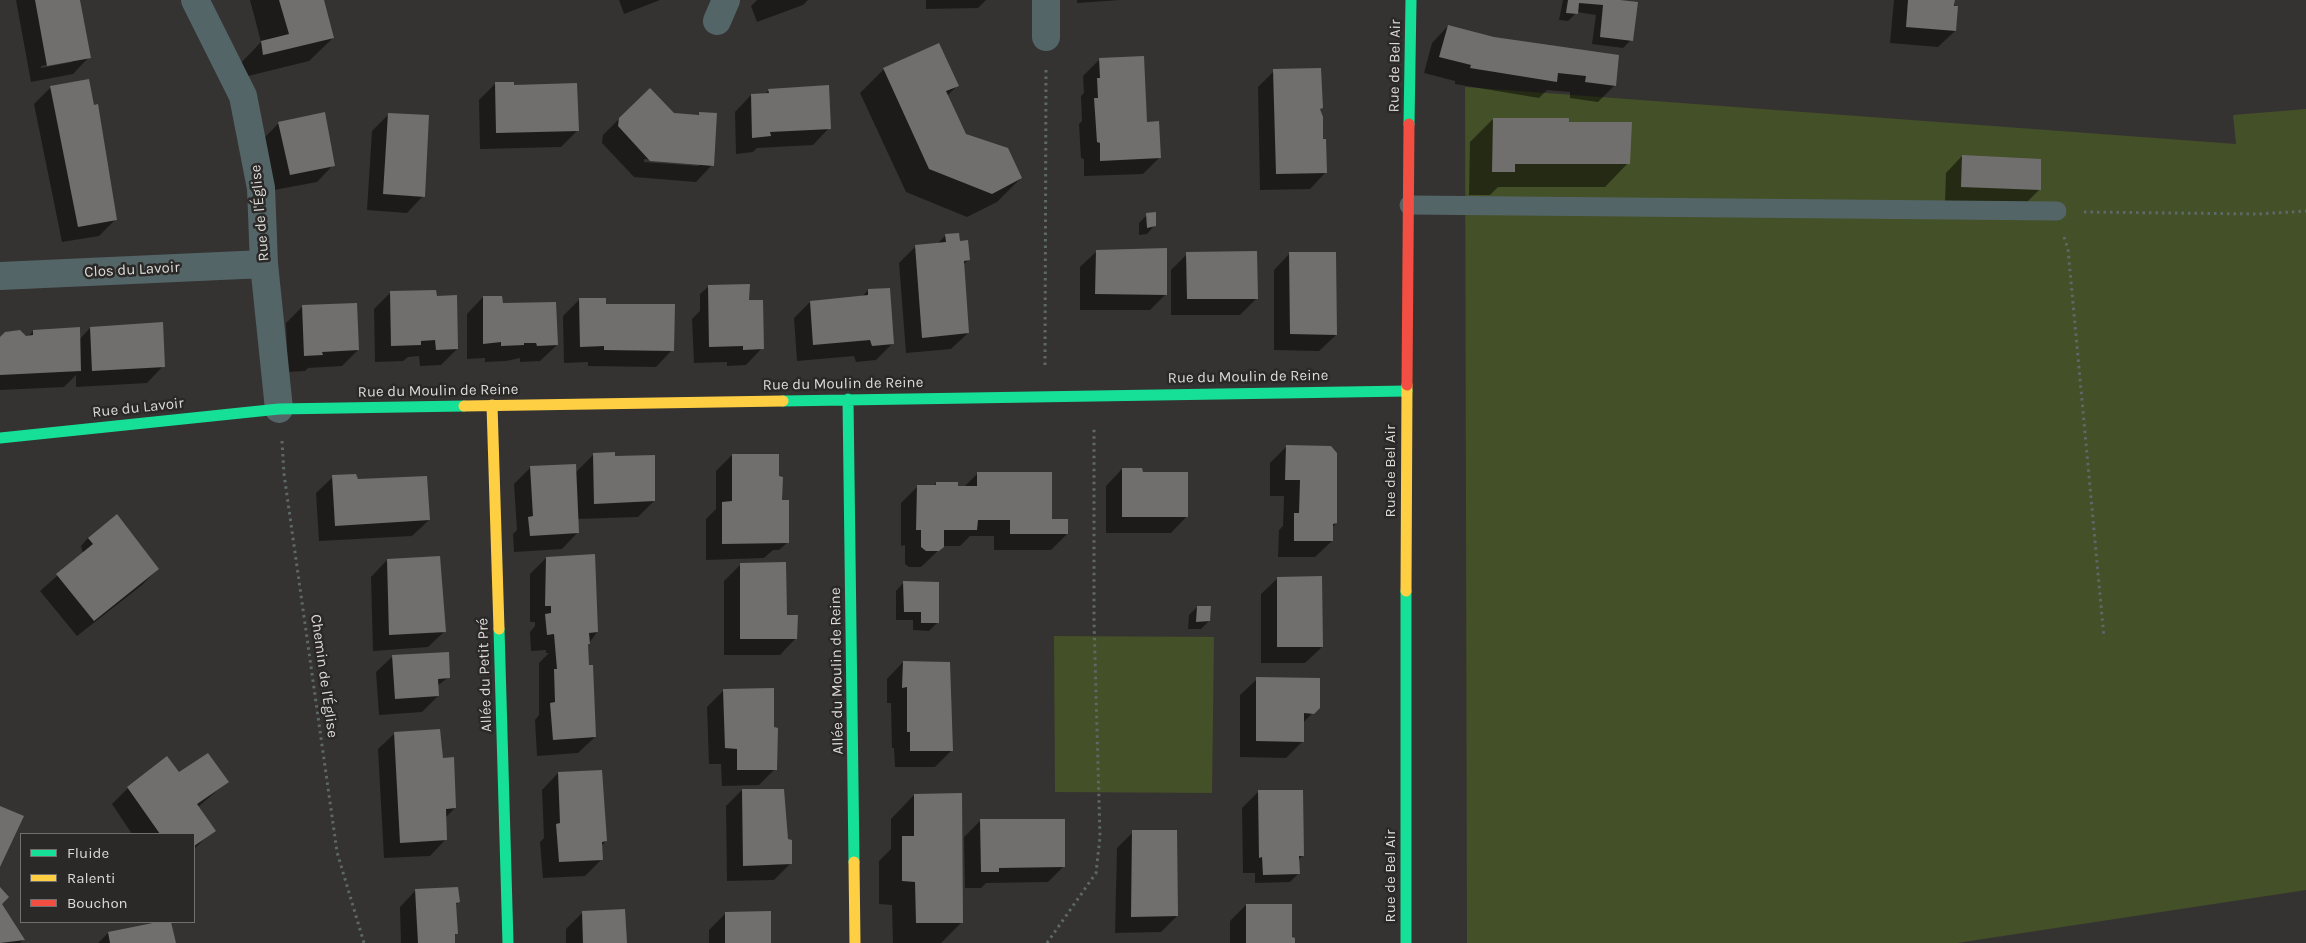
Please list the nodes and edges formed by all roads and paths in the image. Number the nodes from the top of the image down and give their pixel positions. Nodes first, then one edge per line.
1 (194, 0) edge
2 (1046, 0) edge
3 (1411, 0) edge
4 (1046, 37) joint
5 (1409, 205) junction
6 (2306, 211) edge
7 (2057, 212) junction
8 (264, 264) junction
9 (0, 276) edge
10 (1407, 390) junction
11 (1045, 395) junction
12 (1094, 395) junction
13 (848, 399) junction
14 (492, 405) junction
15 (279, 409) junction
16 (0, 438) edge
17 (2104, 638) dead end
18 (364, 943) edge
19 (508, 943) edge
20 (855, 943) edge
21 (1047, 943) edge
22 (1406, 943) edge

1 - 8 street, Rue de l'Église
2 - 4 street
3 - 5 street, Rue de Bel Air
4 - 11 path
5 - 7 lane
5 - 10 street, Rue de Bel Air
6 - 7 path
7 - 17 path
8 - 9 street, Clos du Lavoir
8 - 15 street, Rue de l'Église
10 - 12 street, Rue du Moulin de Reine
10 - 22 street, Rue de Bel Air
11 - 12 street, Rue du Moulin de Reine
11 - 13 street, Rue du Moulin de Reine
12 - 21 path
13 - 14 street, Rue du Moulin de Reine
13 - 20 street, Allée du Moulin de Reine
14 - 15 street, Rue du Moulin de Reine
14 - 19 street, Allée du Petit Pré
15 - 16 street, Rue du Lavoir
15 - 18 path, Chemin de l'Église

